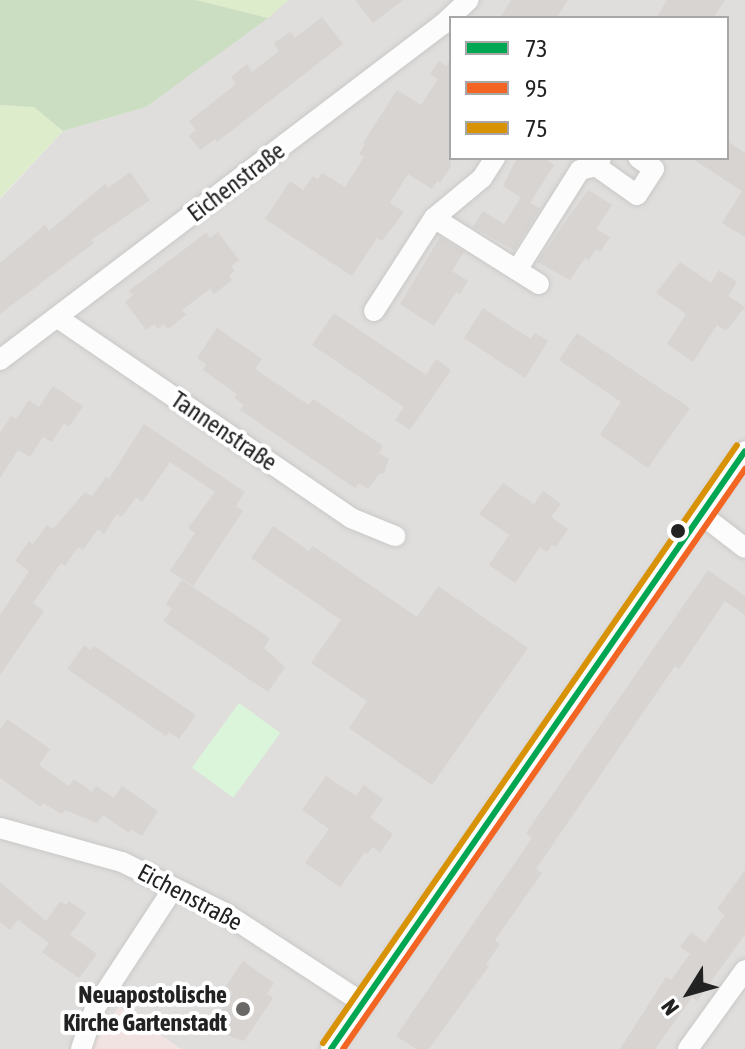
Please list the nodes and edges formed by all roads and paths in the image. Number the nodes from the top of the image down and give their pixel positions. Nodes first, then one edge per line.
1 (469, 0) edge
2 (456, 16) edge
3 (447, 28) edge
4 (494, 160) edge
5 (641, 160) edge
6 (599, 162) edge
7 (434, 218) junction
8 (517, 270) junction
9 (539, 284) dead end
10 (374, 311) dead end
11 (58, 318) junction
12 (0, 360) edge
13 (745, 451) edge
14 (702, 515) junction
15 (395, 536) dead end
16 (745, 548) edge
17 (0, 828) edge
18 (173, 889) junction
19 (745, 970) edge
20 (363, 1003) junction
21 (81, 1049) edge
22 (331, 1049) edge
23 (688, 1049) edge

1 - 2 street, Eichenstraße
3 - 11 street, Eichenstraße
4 - 7 street
5 - 6 street
6 - 8 street
7 - 8 street
7 - 10 street
8 - 9 street
11 - 12 street, Eichenstraße
11 - 15 street, Tannenstraße
13 - 14 street
14 - 16 street
14 - 20 street
17 - 18 street, Eichenstraße
18 - 20 street, Eichenstraße
18 - 21 street
19 - 23 street
20 - 22 street

